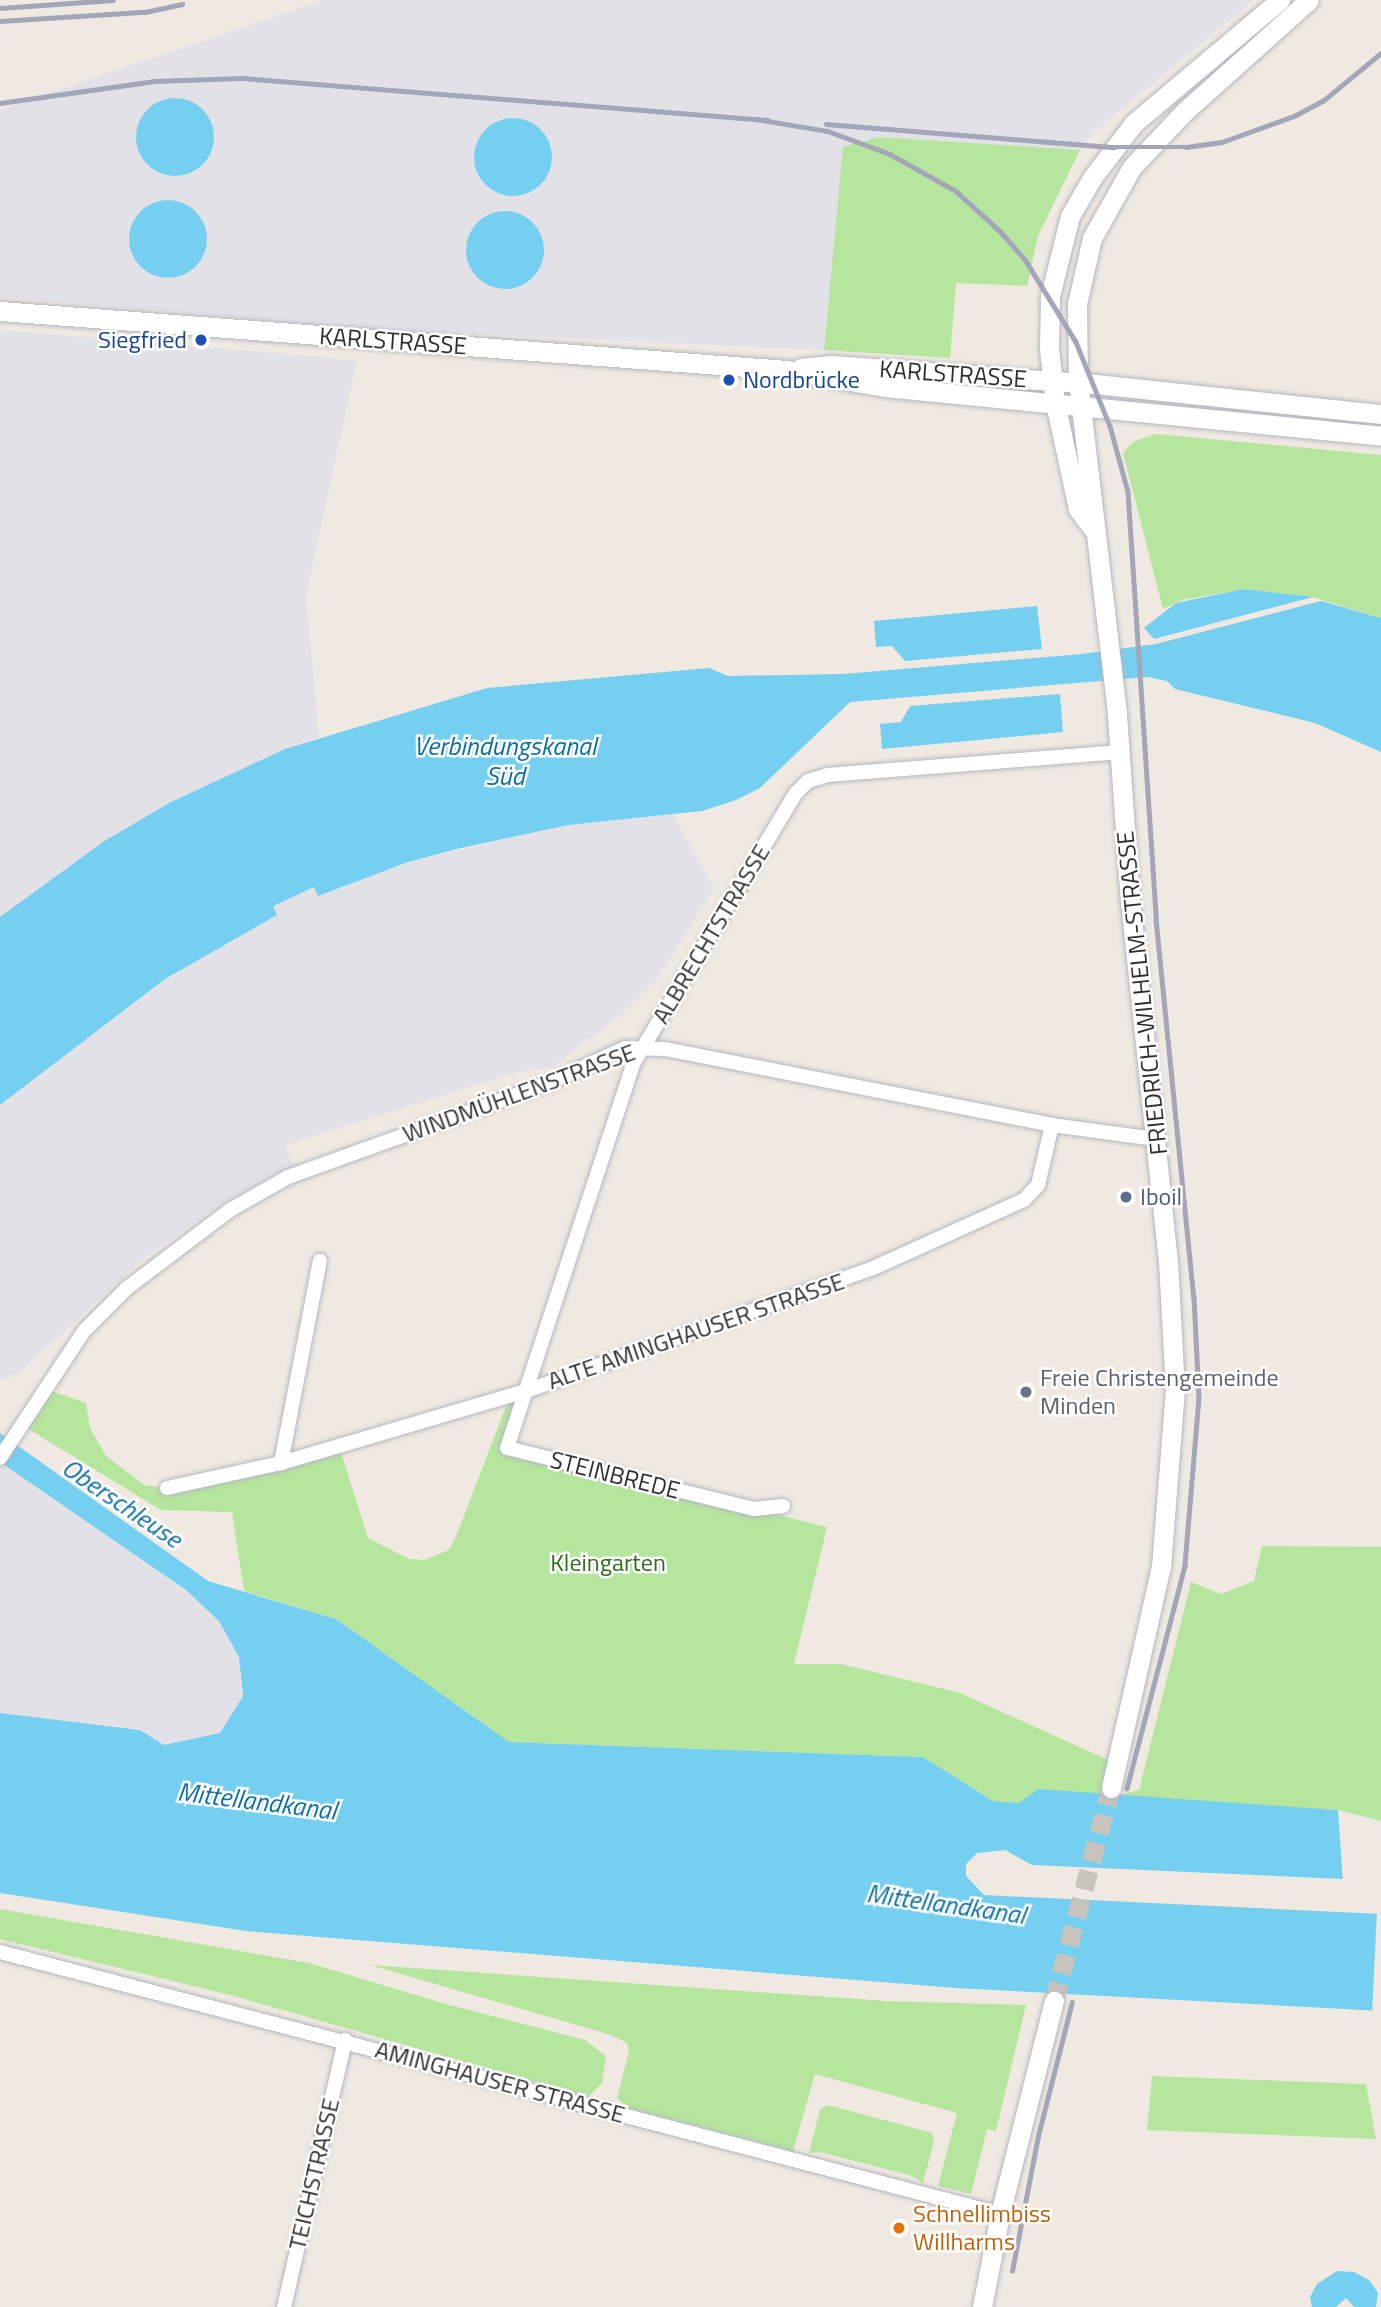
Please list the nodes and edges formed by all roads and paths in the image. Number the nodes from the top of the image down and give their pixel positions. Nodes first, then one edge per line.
1 (1309, 0) edge
2 (1275, 2) edge
3 (1289, 20) junction
4 (1169, 93) junction
5 (1185, 111) junction
6 (0, 311) edge
7 (786, 370) junction
8 (1052, 381) junction
9 (1078, 383) junction
10 (1055, 403) junction
11 (1081, 406) junction
12 (1374, 413) edge
13 (1372, 434) edge
14 (1093, 529) junction
15 (1120, 752) junction
16 (641, 1046) junction
17 (1052, 1125) junction
18 (1156, 1139) junction
19 (320, 1261) dead end
20 (526, 1391) junction
21 (0, 1458) edge
22 (281, 1463) junction
23 (167, 1488) dead end
24 (783, 1506) dead end
25 (1111, 1788) tunnel mouth
26 (0, 1952) edge
27 (1054, 2001) tunnel mouth
28 (345, 2040) junction
29 (1000, 2214) junction
30 (284, 2307) edge
31 (982, 2307) edge

1 - 3 street, FRIEDRICH-WILHELM-STRASSE
2 - 3 street
2 - 4 street, FRIEDRICH-WILHELM-STRASSE
3 - 5 street, FRIEDRICH-WILHELM-STRASSE
4 - 5 street
4 - 8 street, FRIEDRICH-WILHELM-STRASSE
5 - 9 street, FRIEDRICH-WILHELM-STRASSE
6 - 7 street, KARLSTRASSE
7 - 8 street, KARLSTRASSE
7 - 10 street, KARLSTRASSE
8 - 9 street, KARLSTRASSE
8 - 10 street, FRIEDRICH-WILHELM-STRASSE
9 - 11 street, FRIEDRICH-WILHELM-STRASSE
9 - 12 street, KARLSTRASSE
10 - 11 street, KARLSTRASSE
10 - 14 street, FRIEDRICH-WILHELM-STRASSE
11 - 13 street, KARLSTRASSE
11 - 14 street, FRIEDRICH-WILHELM-STRASSE
14 - 15 street, FRIEDRICH-WILHELM-STRASSE
15 - 16 street, ALBRECHTSTRASSE
15 - 18 street, FRIEDRICH-WILHELM-STRASSE
16 - 17 street, WINDMÜHLENSTRASSE
16 - 20 street, ALBRECHTSTRASSE
16 - 21 street, WINDMÜHLENSTRASSE
17 - 18 street, WINDMÜHLENSTRASSE
17 - 20 street, ALTE AMINGHAUSER STRASSE
18 - 25 street, FRIEDRICH-WILHELM-STRASSE
19 - 22 street
20 - 22 street, ALTE AMINGHAUSER STRASSE
20 - 24 street, STEINBREDE
22 - 23 street, ALTE AMINGHAUSER STRASSE
26 - 28 street, AMINGHAUSER STRASSE
27 - 29 street
28 - 29 street, AMINGHAUSER STRASSE
28 - 30 street, TEICHSTRASSE
29 - 31 street

